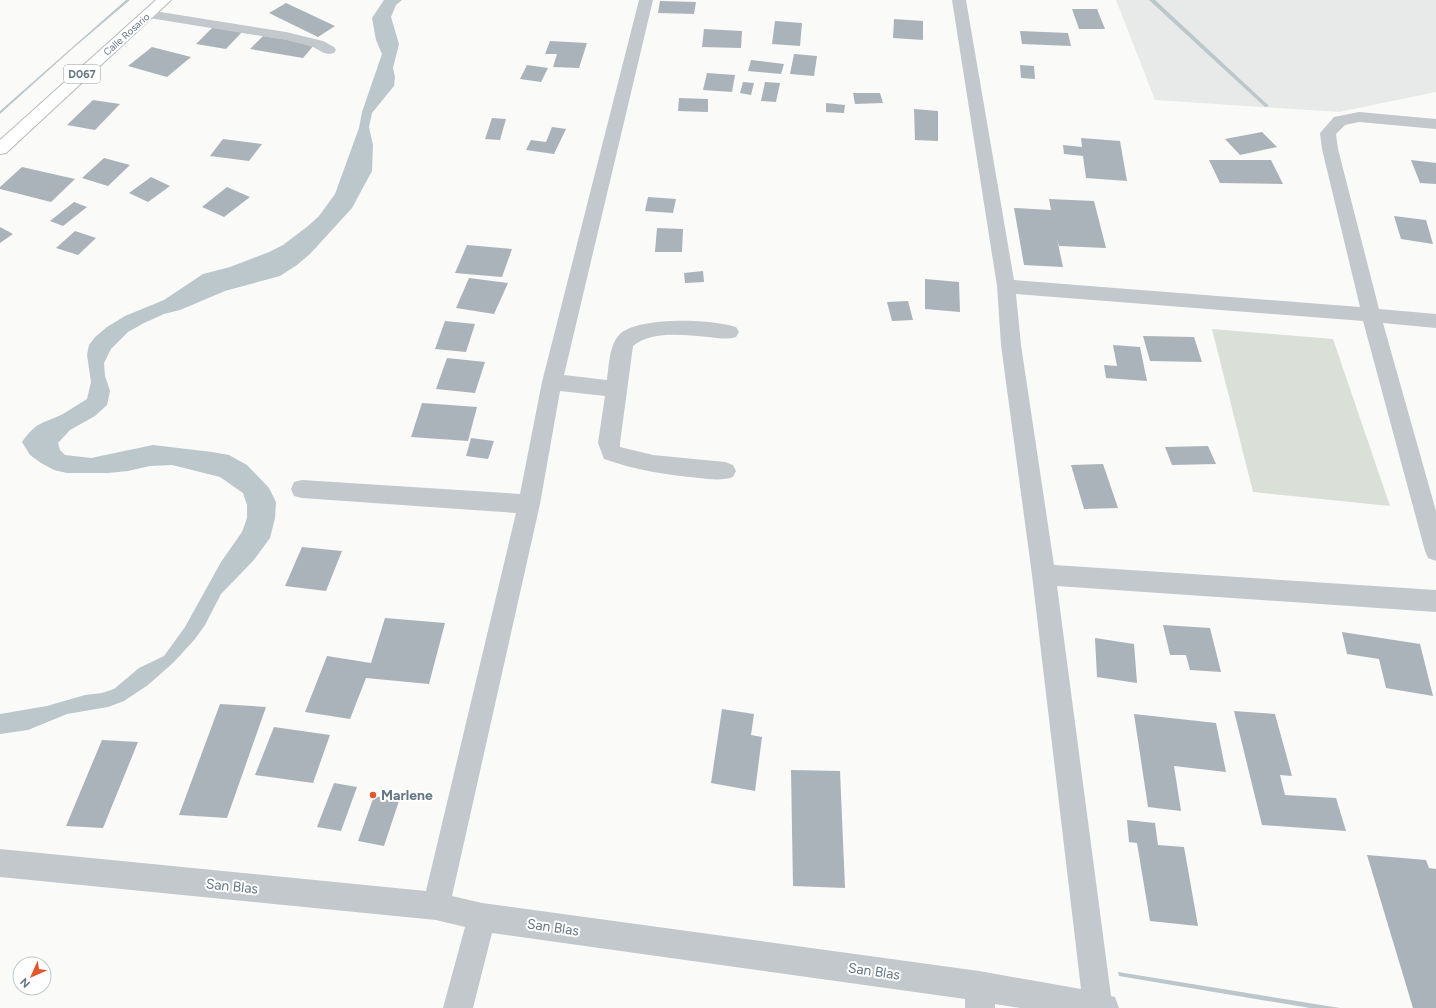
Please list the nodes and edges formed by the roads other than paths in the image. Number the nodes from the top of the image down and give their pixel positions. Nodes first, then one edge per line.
1 (164, 0) edge
2 (646, 0) edge
3 (959, 0) edge
4 (148, 14) junction
5 (329, 50) dead end
6 (1436, 124) edge
7 (0, 149) edge
8 (1006, 286) junction
9 (1371, 315) junction
10 (1436, 321) edge
11 (729, 332) dead end
12 (552, 382) junction
13 (617, 389) junction
14 (725, 471) dead end
15 (302, 489) dead end
16 (529, 504) junction
17 (1436, 551) edge
18 (1044, 575) junction
19 (1436, 601) edge
20 (0, 863) edge
21 (436, 906) junction
22 (482, 917) junction
23 (980, 997) edge
24 (458, 1008) edge
25 (1101, 1008) edge

1 - 4 main road, Calle Rosario / D067
2 - 12 street
3 - 8 street
4 - 5 street
4 - 7 main road, Calle Rosario / D067
6 - 9 street
8 - 9 street
8 - 18 street
9 - 10 street
9 - 17 street
11 - 13 street
12 - 13 street
12 - 16 street
13 - 14 street
15 - 16 street
16 - 21 street
18 - 19 street
18 - 25 street
20 - 21 street, San Blas
21 - 22 street, San Blas
22 - 23 street, San Blas
22 - 24 street
23 - 25 street, San Blas

